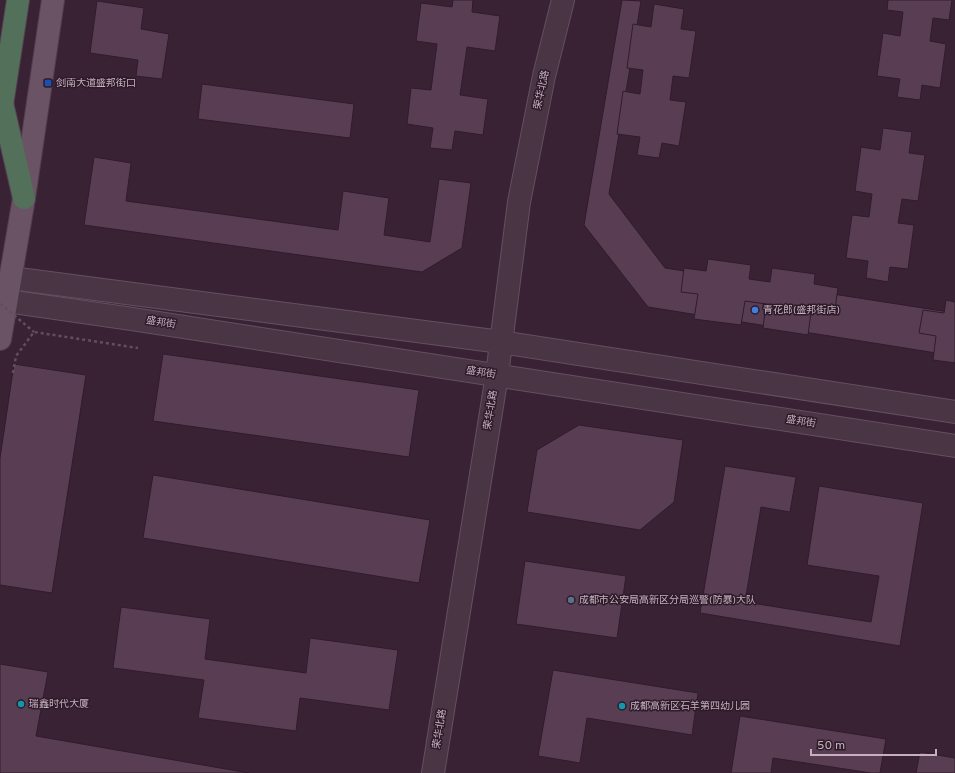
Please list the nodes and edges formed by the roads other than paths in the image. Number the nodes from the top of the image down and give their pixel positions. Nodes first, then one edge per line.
1 (18, 0) edge
2 (53, 0) edge
3 (563, 0) edge
4 (1, 111) edge
5 (24, 198) junction
6 (11, 278) junction
7 (4, 303) edge
8 (0, 339) edge
9 (501, 342) junction
10 (497, 375) junction
11 (955, 412) edge
12 (955, 446) edge
13 (433, 773) edge

1 - 4 highway
2 - 5 main road
3 - 9 street, 荣华北路
4 - 5 highway
5 - 6 main road
6 - 7 main road
6 - 9 street
7 - 8 main road
7 - 10 street, 盛邦街
9 - 10 street, 荣华北路
9 - 11 street
10 - 12 street, 盛邦街
10 - 13 street, 荣华北路

